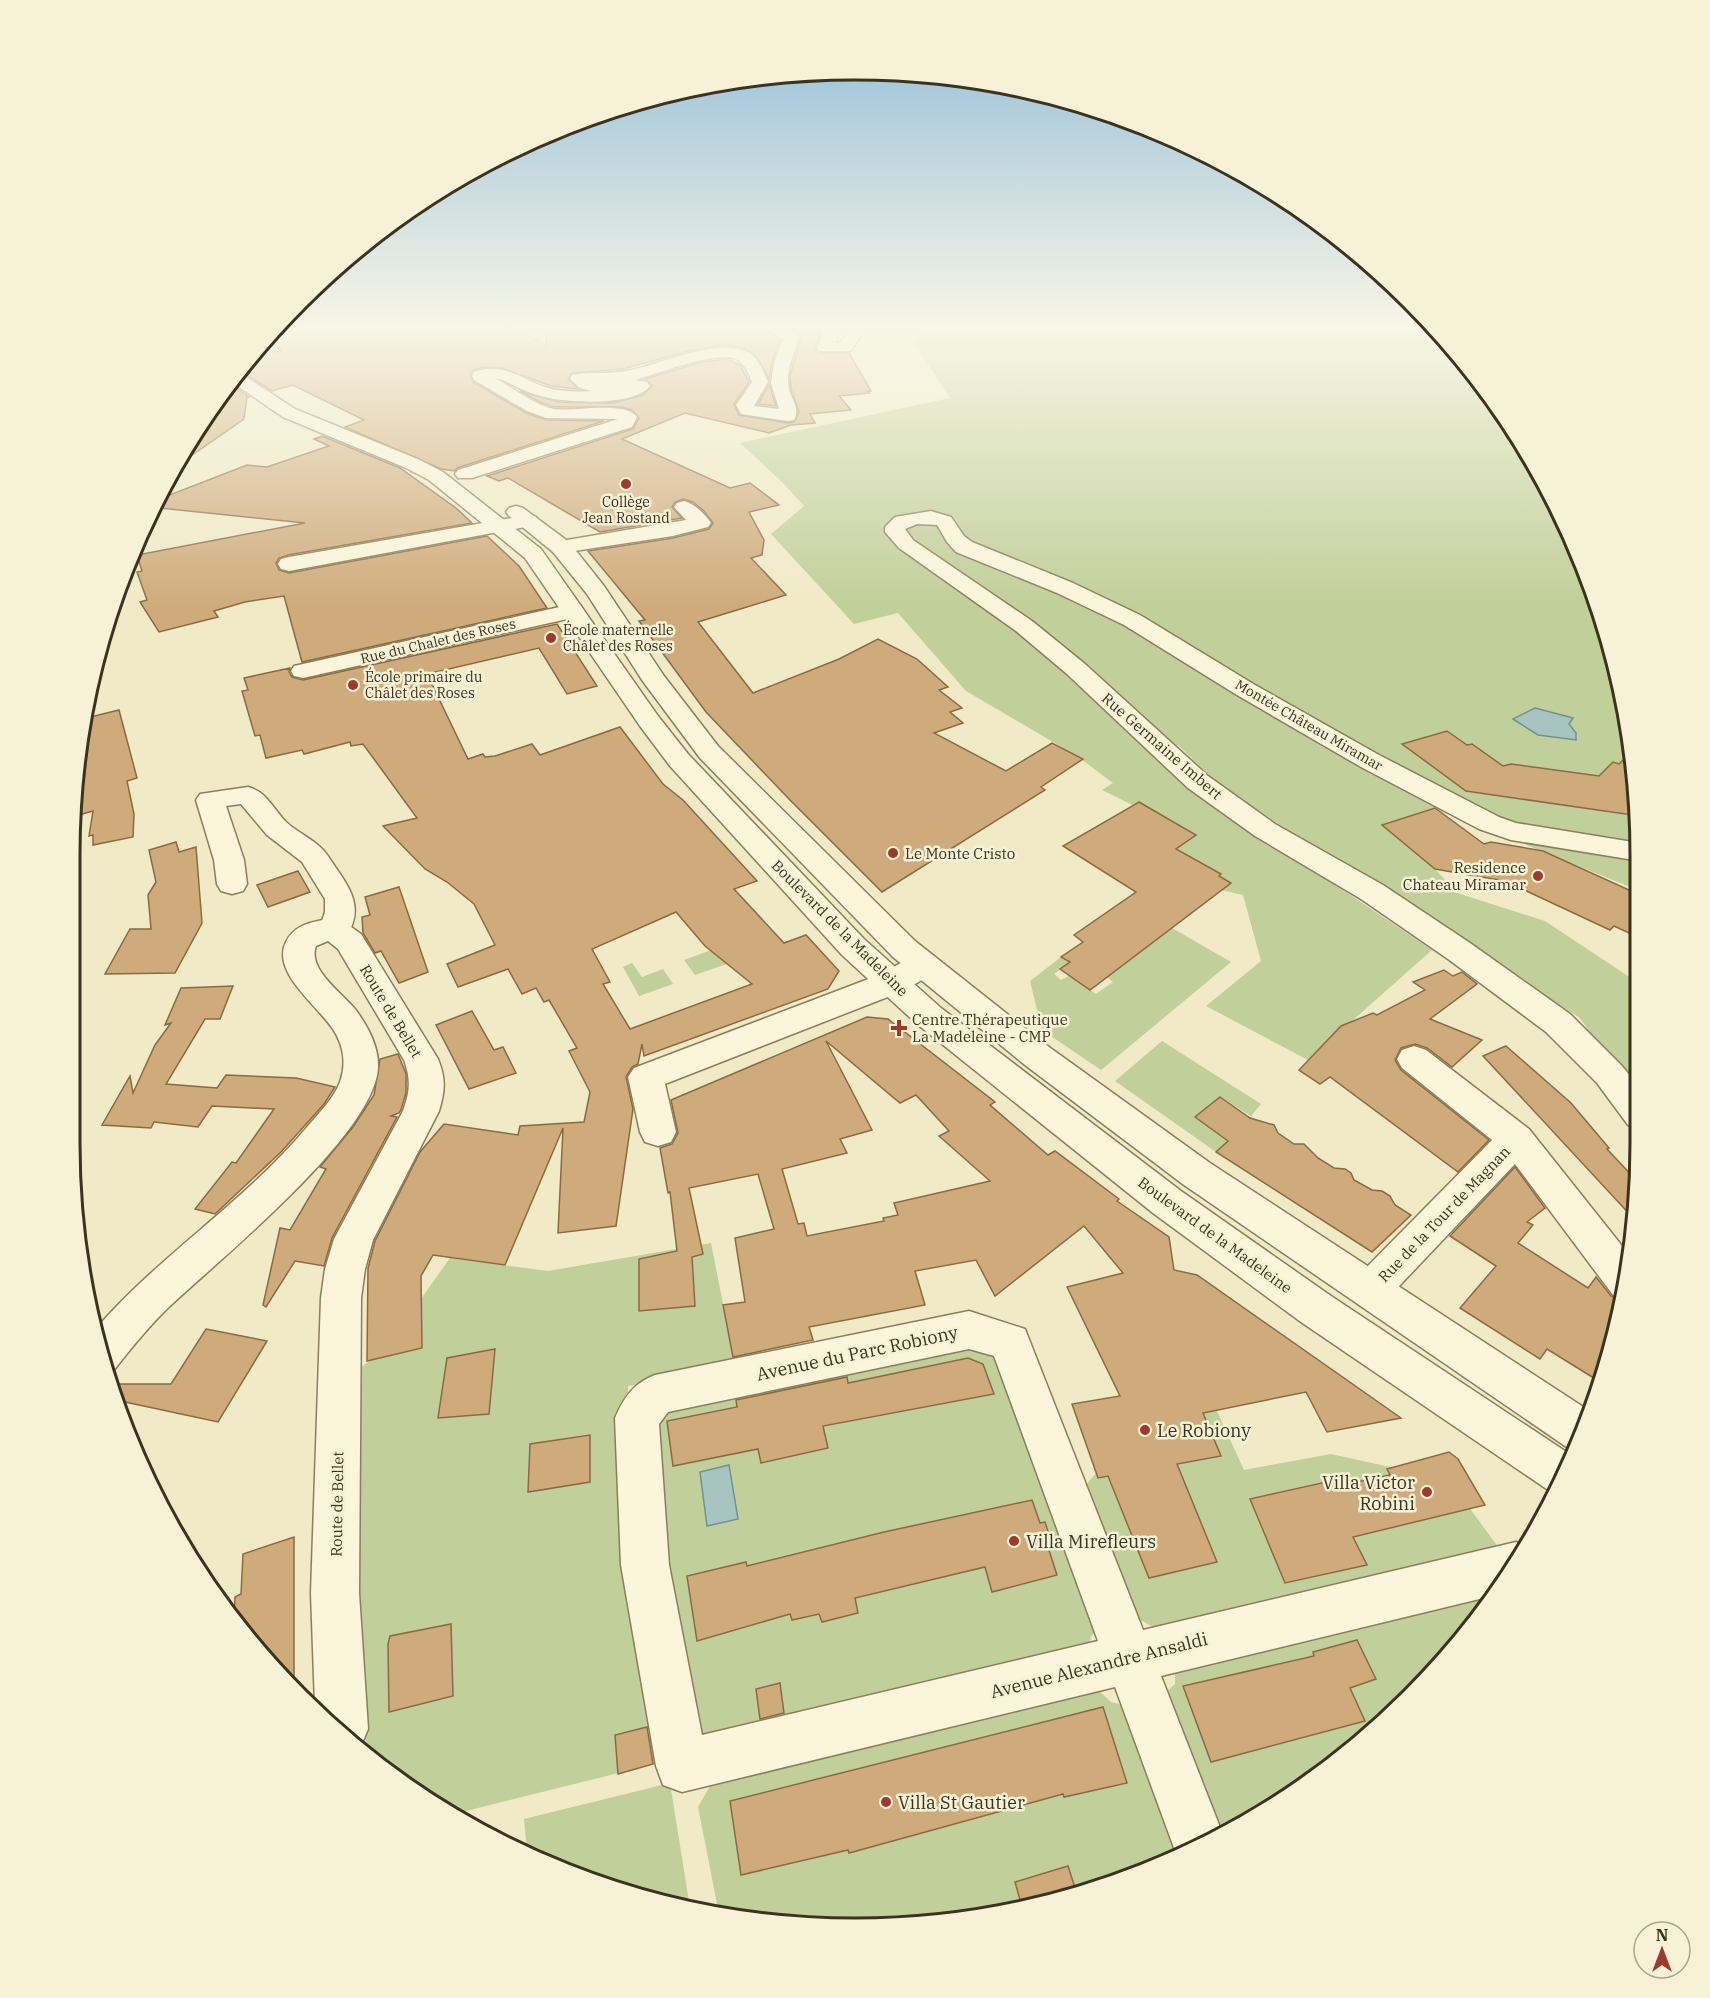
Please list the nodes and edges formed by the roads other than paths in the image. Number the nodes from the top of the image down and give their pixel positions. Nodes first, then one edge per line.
1 (309, 421) edge
2 (346, 421) edge
3 (627, 421) edge
4 (520, 441) dead end
5 (536, 452) junction
6 (465, 474) junction
7 (684, 507) dead end
8 (515, 524) junction
9 (561, 548) junction
10 (992, 560) joint
11 (289, 564) dead end
12 (573, 611) junction
13 (303, 671) dead end
14 (1630, 850) edge
15 (232, 884) dead end
16 (335, 930) junction
17 (923, 965) junction
18 (891, 983) junction
19 (1414, 1059) dead end
20 (1630, 1101) edge
21 (658, 1132) dead end
22 (1516, 1139) junction
23 (1619, 1273) edge
24 (1370, 1290) junction
25 (107, 1346) edge
26 (1576, 1427) edge
27 (1557, 1471) edge
28 (1503, 1569) edge
29 (1131, 1657) junction
30 (342, 1724) edge
31 (682, 1766) joint
32 (1198, 1839) edge

1 - 8 street, Boulevard de la Madeleine
2 - 6 street, Boulevard de la Madeleine
3 - 5 street
4 - 5 street
5 - 6 street
6 - 8 street, Boulevard de la Madeleine
7 - 9 street
8 - 9 street, Boulevard de la Madeleine
8 - 11 street
8 - 12 street, Boulevard de la Madeleine
9 - 17 street, Boulevard de la Madeleine
10 - 14 street, Montée Château Miramar
10 - 20 street, Rue Germaine Imbert
12 - 13 street, Rue du Chalet des Roses
12 - 18 street, Boulevard de la Madeleine
15 - 16 street
16 - 25 street
16 - 30 street, Route de Bellet
17 - 18 street
17 - 24 street, Boulevard de la Madeleine
18 - 21 street
18 - 27 street, Boulevard de la Madeleine
19 - 22 street
22 - 23 street, Rue de la Tour de Magnan
22 - 24 street, Rue de la Tour de Magnan
24 - 26 street, Boulevard de la Madeleine
28 - 29 street, Avenue Alexandre Ansaldi
29 - 31 street, Avenue Alexandre Ansaldi
29 - 31 street, Avenue du Parc Robiony
29 - 32 street, Avenue du Parc Robiony

